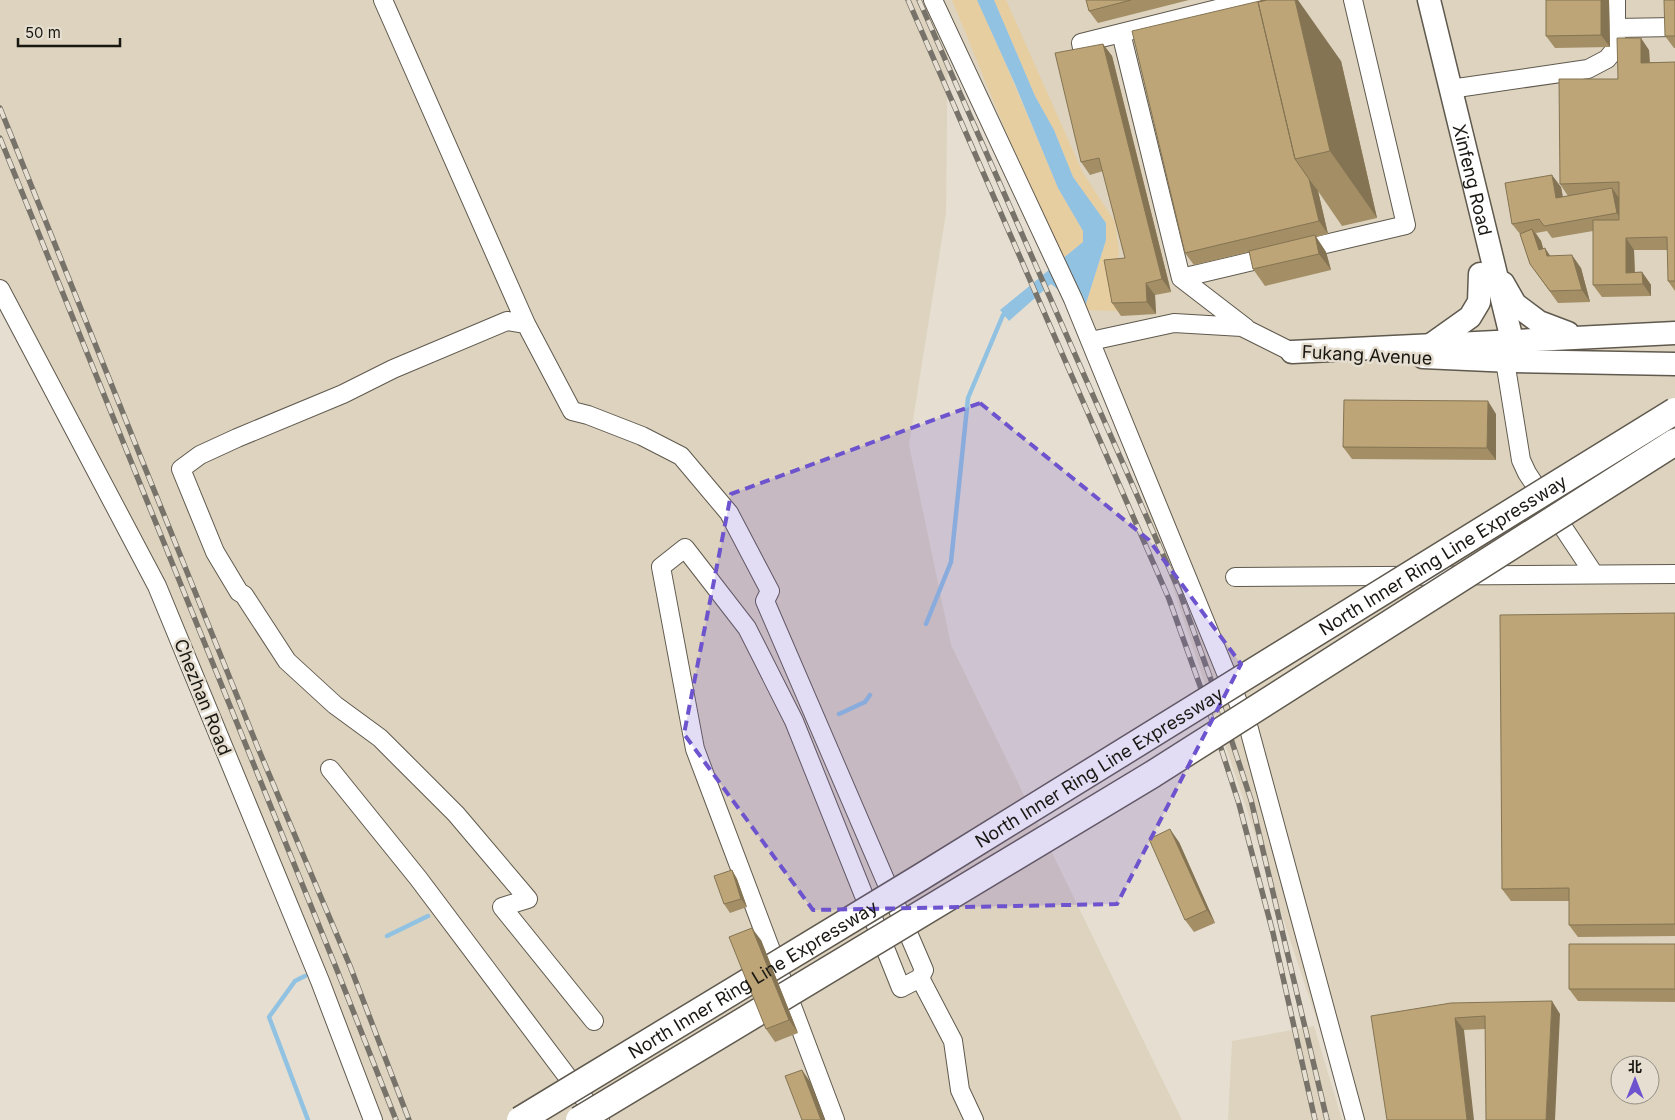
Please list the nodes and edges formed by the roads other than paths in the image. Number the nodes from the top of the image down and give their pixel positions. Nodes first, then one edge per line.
1 (383, 0) edge
2 (933, 0) edge
3 (1253, 0) edge
4 (1353, 0) edge
5 (1413, 0) edge
6 (1429, 0) edge
7 (1616, 0) edge
8 (1675, 27) edge
9 (1616, 28) junction
10 (1121, 33) junction
11 (1450, 89) junction
12 (1091, 91) edge
13 (1134, 154) dead end
14 (1152, 156) junction
15 (1487, 272) junction
16 (1181, 278) junction
17 (0, 289) edge
18 (526, 324) junction
19 (1250, 331) junction
20 (1675, 333) edge
21 (1579, 337) junction
22 (1091, 341) junction
23 (1431, 344) junction
24 (1292, 352) junction
25 (1504, 353) junction
26 (1675, 364) edge
27 (1675, 412) edge
28 (1675, 442) edge
29 (1594, 574) junction
30 (1675, 574) edge
31 (1235, 577) dead end
32 (330, 769) dead end
33 (920, 978) junction
34 (594, 1021) dead end
35 (373, 1120) edge
36 (520, 1120) edge
37 (579, 1120) edge
38 (600, 1120) edge
39 (835, 1120) edge
40 (974, 1120) edge
41 (1355, 1120) edge

1 - 18 street
2 - 22 street
3 - 10 street
4 - 16 street
5 - 15 main road, Xinfeng Road
6 - 11 main road, Xinfeng Road
7 - 9 street
8 - 9 street
9 - 11 street
10 - 12 street
10 - 14 street
11 - 15 main road, Xinfeng Road
13 - 14 street
14 - 16 street
15 - 21 main road
15 - 23 main road
15 - 25 main road, Xinfeng Road
16 - 19 street
17 - 35 street, Chezhan Road
18 - 33 street
18 - 34 street
19 - 22 street
19 - 24 street
20 - 21 main road, Fukang Avenue
21 - 25 main road, Fukang Avenue
22 - 41 street
23 - 24 main road, Fukang Avenue
23 - 25 main road, Fukang Avenue
24 - 25 main road, Fukang Avenue
25 - 26 main road, Fukang Avenue
25 - 29 street
27 - 36 highway, North Inner Ring Line Expressway, bridge
28 - 37 highway, North Inner Ring Line Expressway, bridge
29 - 30 street
29 - 31 street
32 - 38 street
33 - 39 street
33 - 40 street

